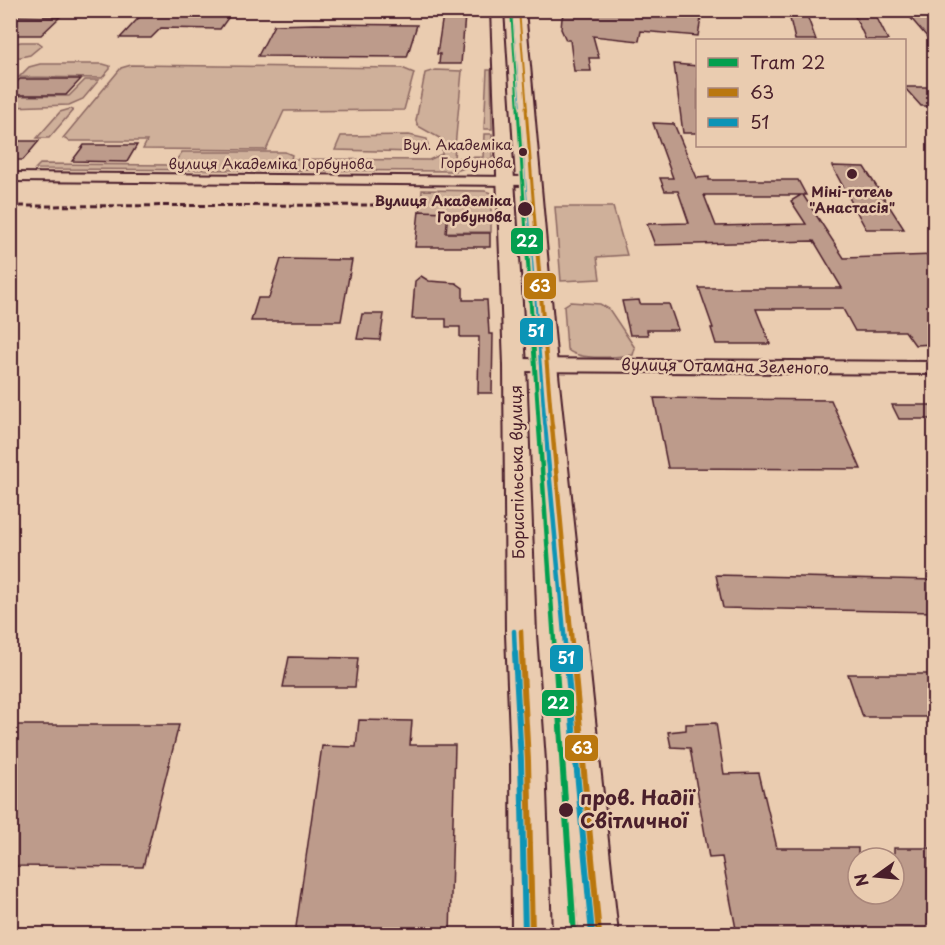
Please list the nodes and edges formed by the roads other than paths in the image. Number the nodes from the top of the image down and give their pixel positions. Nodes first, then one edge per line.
1 (497, 10) edge
2 (519, 10) edge
3 (10, 177) edge
4 (504, 180) junction
5 (532, 181) junction
6 (515, 365) junction
7 (546, 365) junction
8 (934, 368) edge
9 (532, 934) edge
10 (599, 934) edge

1 - 4 main road, Бориспільська вулиця
2 - 5 main road, Бориспільська вулиця
3 - 4 street, вулиця Академіка Горбунова
4 - 5 street, вулиця Академіка Горбунова
4 - 6 main road, Бориспільська вулиця
5 - 7 main road, Бориспільська вулиця
6 - 7 street, вулиця Отамана Зеленого
6 - 9 main road, Бориспільська вулиця
7 - 8 street, вулиця Отамана Зеленого
7 - 10 main road, Бориспільська вулиця

